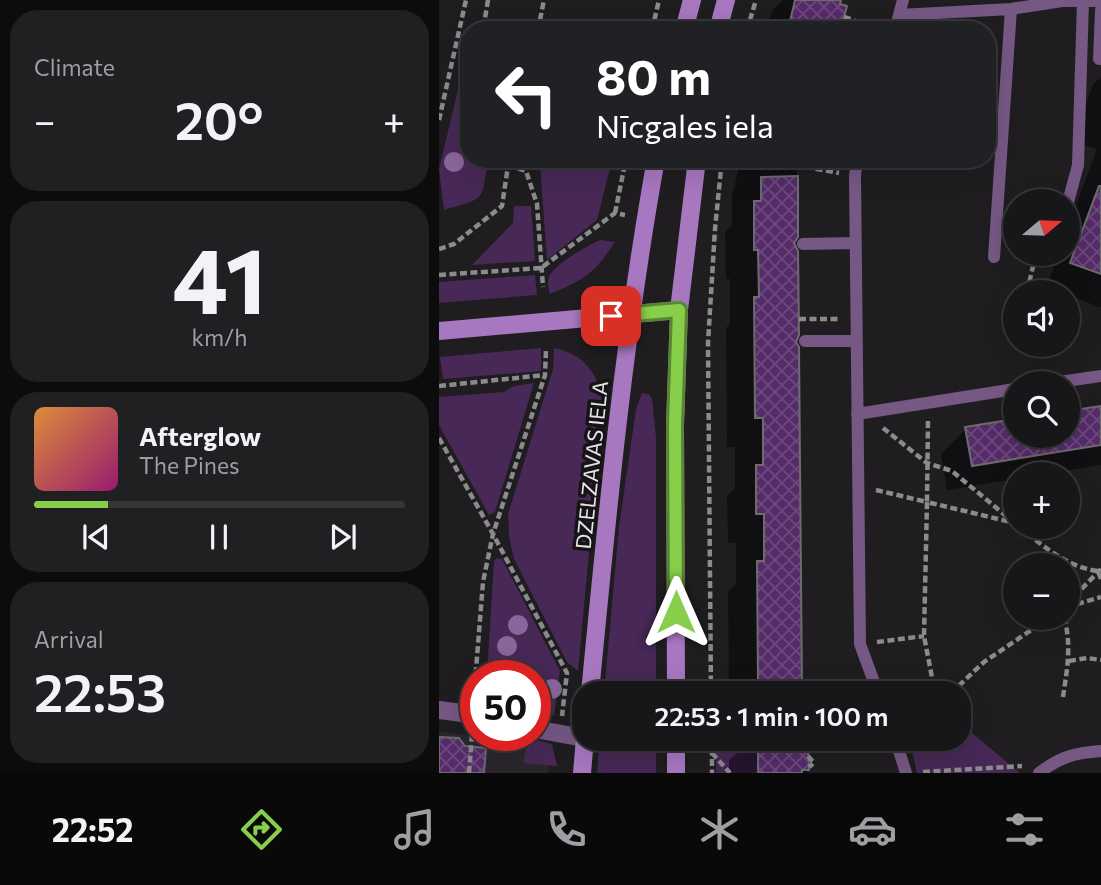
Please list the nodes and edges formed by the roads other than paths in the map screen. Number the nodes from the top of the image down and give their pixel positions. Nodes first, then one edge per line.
1 (692, 0) edge
2 (726, 0) edge
3 (903, 0) edge
4 (1083, 1) edge
5 (1101, 1) edge
6 (1011, 9) junction
7 (1101, 10) edge
8 (899, 15) junction
9 (686, 21) edge
10 (720, 21) edge
11 (897, 21) edge
12 (1099, 59) dead end
13 (654, 168) edge
14 (696, 168) edge
15 (856, 168) edge
16 (1072, 189) edge
17 (856, 243) junction
18 (803, 244) dead end
19 (994, 257) dead end
20 (679, 310) junction
21 (632, 313) junction
22 (439, 331) edge
23 (805, 341) dead end
24 (857, 341) junction
25 (1101, 376) edge
26 (1080, 379) edge
27 (1003, 391) edge
28 (861, 413) junction
29 (591, 681) edge
30 (676, 681) edge
31 (874, 681) edge
32 (439, 710) edge
33 (460, 713) edge
34 (551, 733) edge
35 (572, 736) edge
36 (584, 751) edge
37 (676, 751) edge
38 (899, 751) edge
39 (1101, 751) edge
40 (582, 773) edge
41 (676, 773) edge
42 (906, 773) edge
43 (1039, 773) edge

1 - 9 main road
2 - 10 main road
3 - 8 lane
4 - 5 lane
4 - 6 lane
4 - 16 lane
6 - 8 lane
6 - 19 lane
7 - 12 lane
8 - 11 lane
13 - 21 main road, DZELZAVAS IELA
14 - 20 main road
15 - 17 lane
17 - 18 lane
17 - 24 lane
20 - 21 main road
20 - 30 main road
21 - 22 main road
21 - 29 main road, DZELZAVAS IELA
23 - 24 lane
24 - 28 lane
25 - 26 lane
27 - 28 lane
28 - 31 lane
32 - 33 street
34 - 35 street
36 - 40 main road
37 - 41 main road
38 - 42 lane
39 - 43 lane

